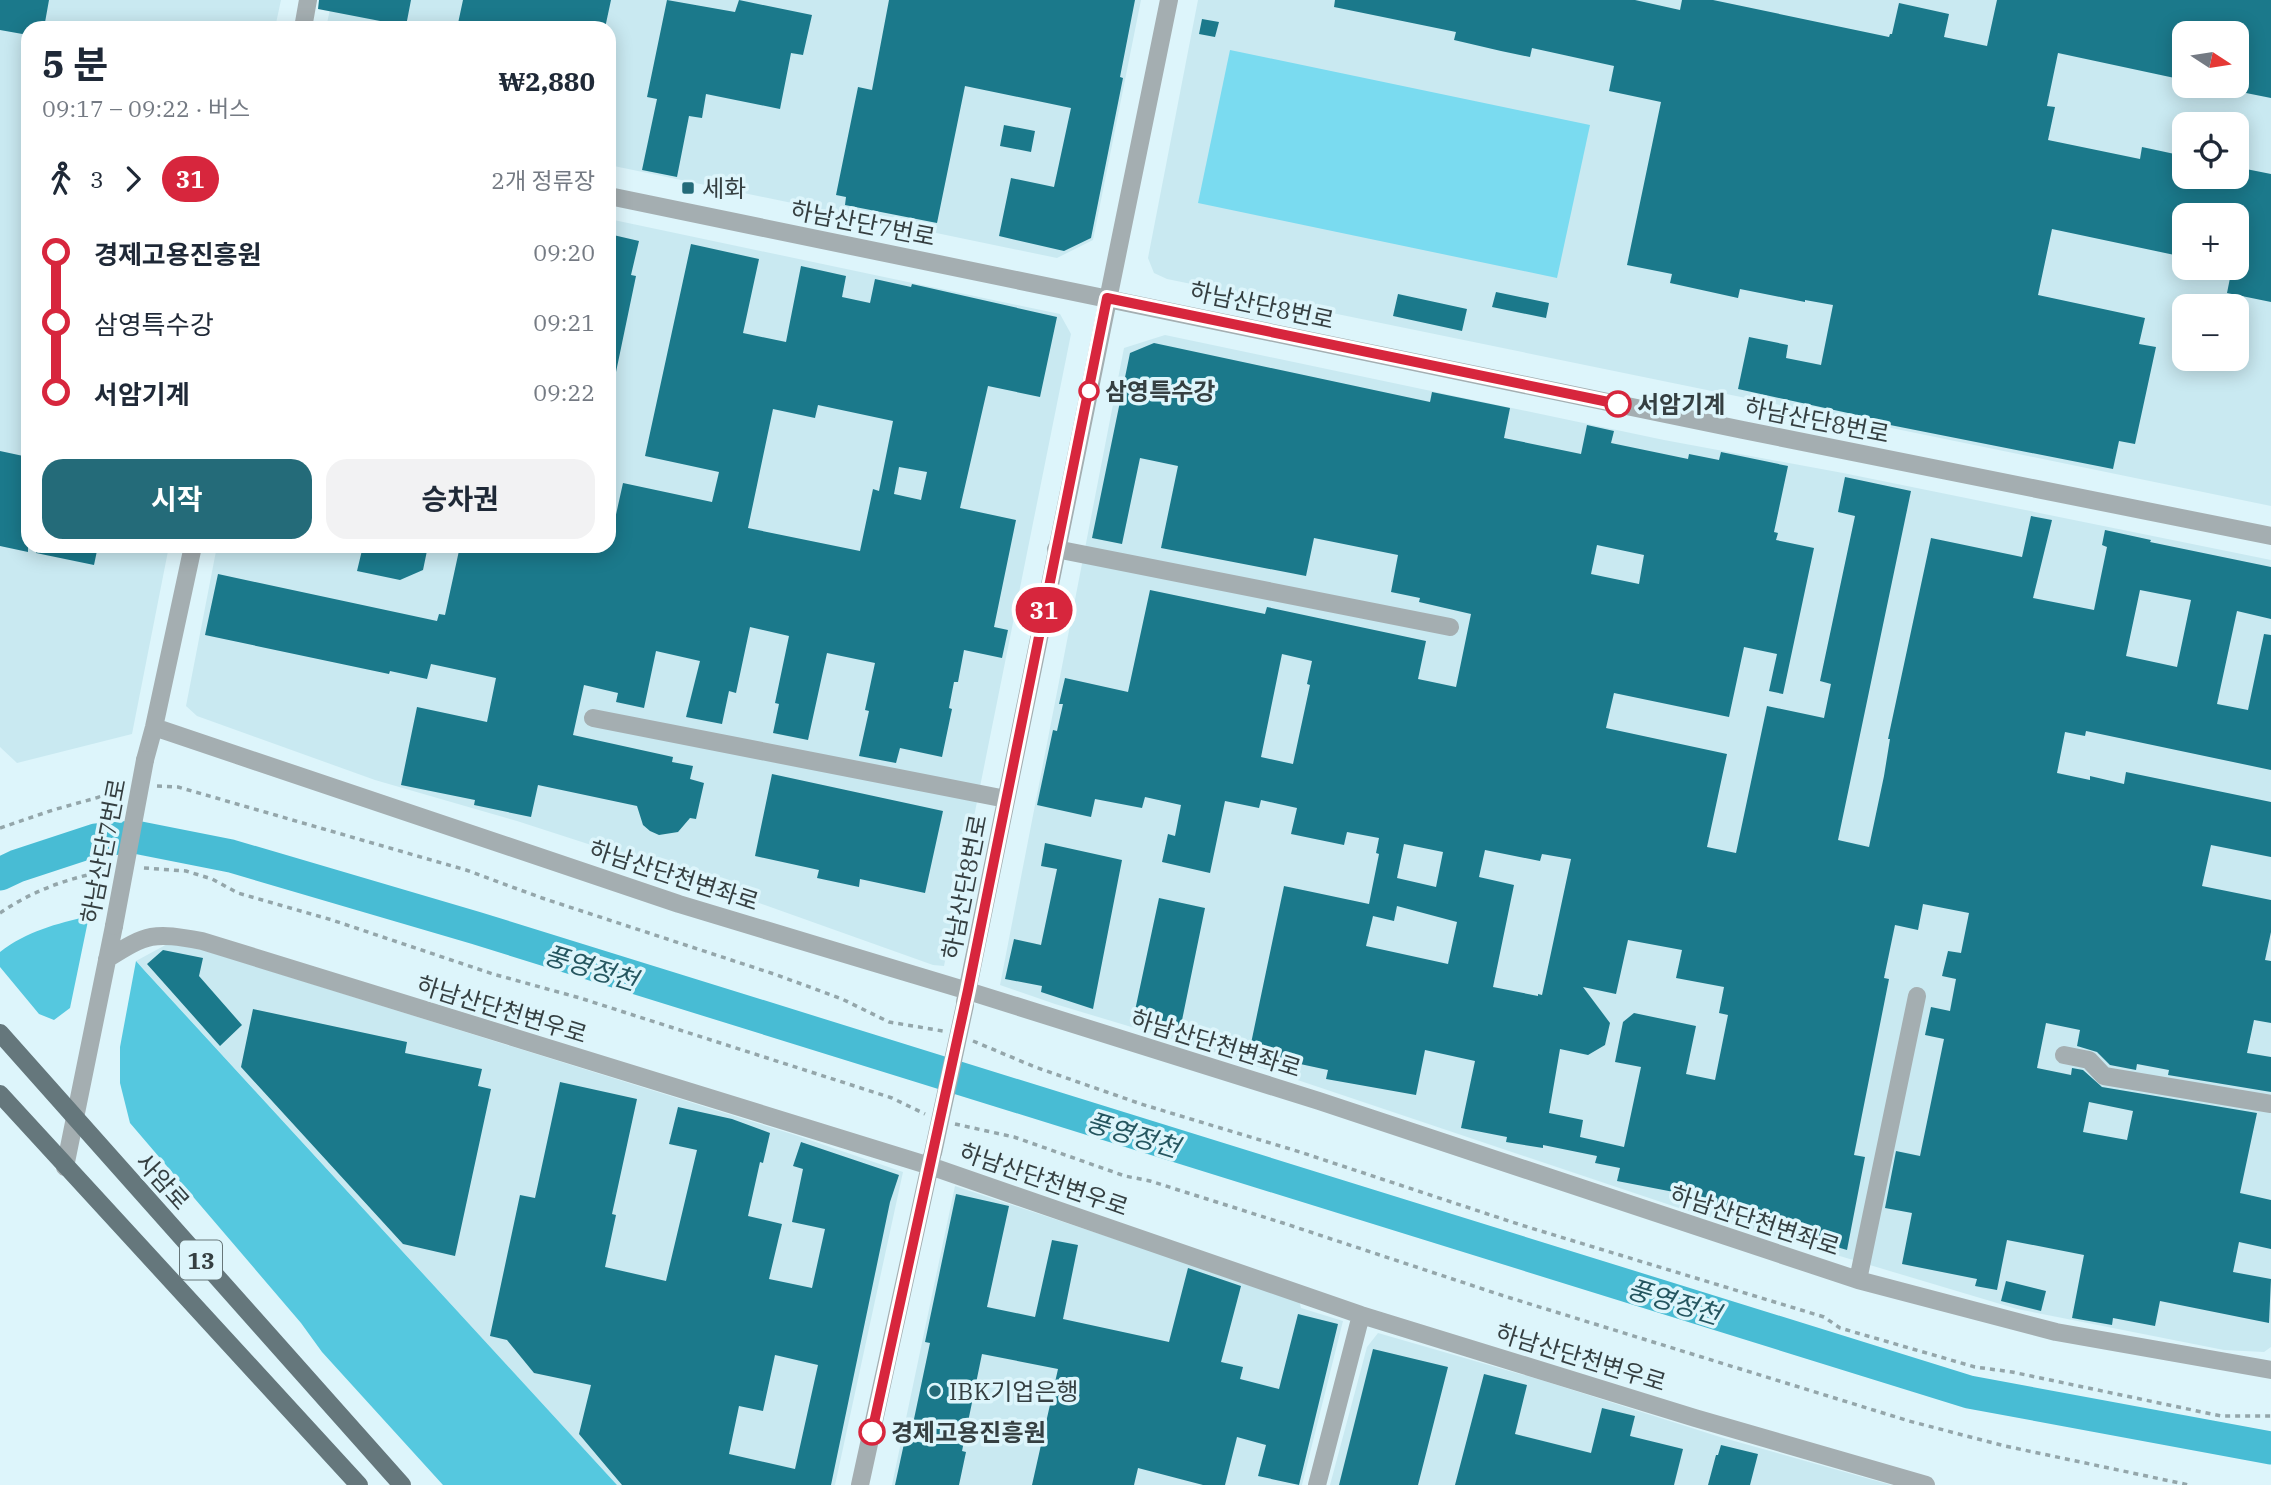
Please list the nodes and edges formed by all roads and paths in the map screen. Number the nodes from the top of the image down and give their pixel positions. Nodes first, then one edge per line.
1 (308, 0) edge
2 (1169, 0) edge
3 (304, 21) edge
4 (616, 197) edge
5 (1107, 298) junction
6 (2271, 536) edge
7 (1056, 549) junction
8 (191, 553) edge
9 (1450, 628) dead end
10 (593, 718) dead end
11 (154, 727) junction
12 (147, 787) dead end
13 (127, 791) dead end
14 (1006, 799) junction
15 (0, 828) edge
16 (237, 893) dead end
17 (107, 959) junction
18 (1917, 996) dead end
19 (966, 998) junction
20 (949, 1032) dead end
21 (0, 1034) edge
22 (966, 1038) dead end
23 (2064, 1055) dead end
24 (0, 1094) edge
25 (2271, 1104) edge
26 (74, 1118) junction
27 (931, 1118) dead end
28 (945, 1122) dead end
29 (931, 1159) junction
30 (65, 1167) junction
31 (1858, 1280) junction
32 (1361, 1315) junction
33 (2271, 1370) edge
34 (2271, 1416) edge
35 (359, 1485) edge
36 (402, 1485) edge
37 (860, 1485) edge
38 (1317, 1485) edge
39 (1926, 1485) edge
40 (2189, 1485) edge

1 - 3 street
2 - 5 street, 하남산단8번로
4 - 5 street, 하남산단7번로
5 - 6 street, 하남산단8번로
5 - 7 street, 하남산단8번로
7 - 9 street
7 - 14 street, 하남산단8번로
8 - 11 street, 하남산단7번로
10 - 14 street
11 - 17 street, 하남산단7번로, bridge
11 - 19 street, 하남산단천변좌로
12 - 20 path
13 - 15 path
14 - 19 street, 하남산단8번로
16 - 27 path
17 - 26 street, 하남산단7번로
17 - 29 street, 하남산단천변우로
18 - 31 street
19 - 29 street, 하남산단8번로, bridge
19 - 31 street, 하남산단천변좌로
21 - 26 main road, 사암로 / 13
22 - 34 path
23 - 25 street
24 - 30 main road, 13
26 - 30 street, 하남산단7번로
26 - 36 main road, 사암로 / 13
28 - 40 path
29 - 32 street, 하남산단천변우로
29 - 37 street, 하남산단8번로
30 - 35 main road, 13
31 - 33 street, 하남산단천변좌로
32 - 38 street
32 - 39 street, 하남산단천변우로

